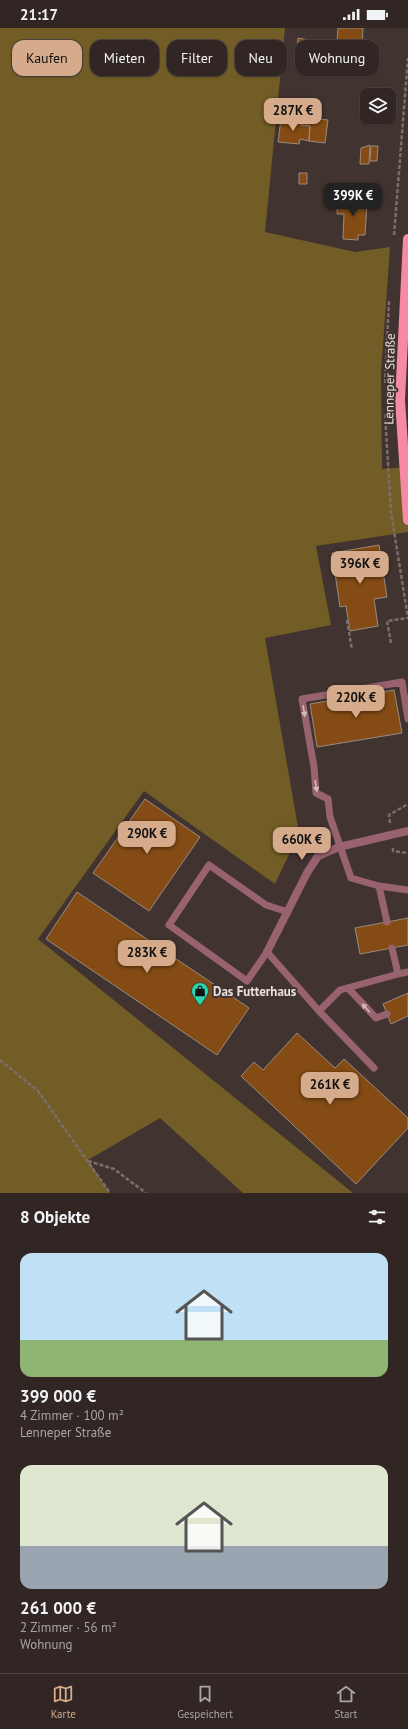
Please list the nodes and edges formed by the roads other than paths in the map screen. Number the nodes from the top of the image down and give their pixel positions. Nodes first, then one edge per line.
1 (408, 239) edge
2 (408, 520) edge
3 (408, 719) edge
4 (408, 831) edge
5 (339, 846) junction
6 (379, 886) junction
7 (408, 890) edge
8 (288, 912) junction
9 (386, 922) dead end
10 (392, 948) dead end
11 (267, 952) junction
12 (408, 972) edge
13 (398, 974) junction
14 (348, 988) junction
15 (319, 1011) junction
16 (387, 1014) dead end
17 (374, 1068) dead end

1 - 2 main road, Lenneper Straße
3 -> 5 lane
4 - 5 street
5 - 6 lane
5 - 8 street
6 - 7 lane
6 - 9 lane
8 - 11 street
8 - 11 lane
10 - 13 lane
11 - 15 lane
12 - 13 lane
13 - 14 lane
14 - 15 lane
16 -> 14 lane
15 - 17 lane

